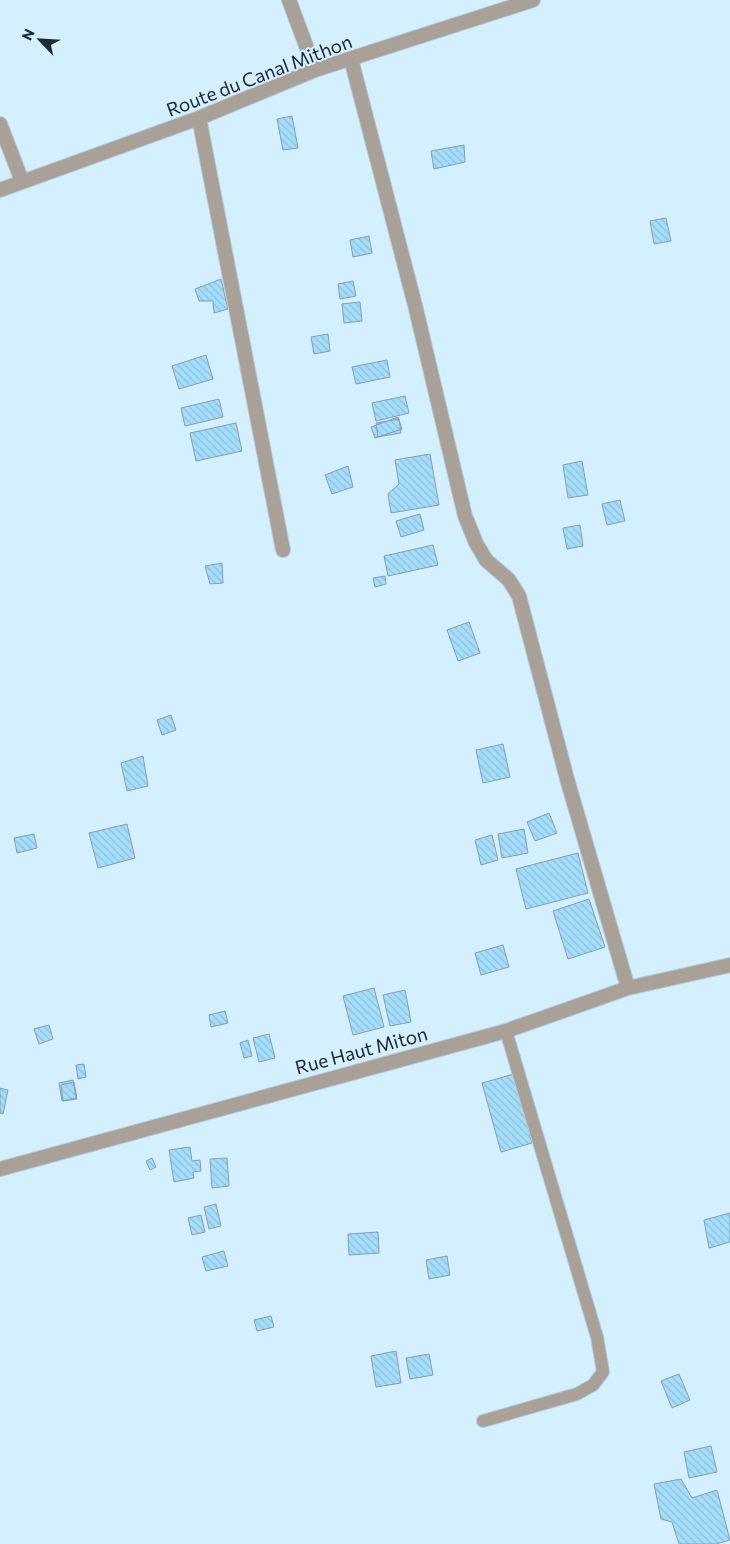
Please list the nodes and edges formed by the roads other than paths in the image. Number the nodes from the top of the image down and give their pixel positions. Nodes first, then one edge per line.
1 (289, 0) edge
2 (534, 0) edge
3 (492, 6) edge
4 (351, 59) junction
5 (315, 70) junction
6 (199, 118) junction
7 (0, 124) edge
8 (22, 181) junction
9 (0, 190) edge
10 (283, 550) dead end
11 (730, 965) edge
12 (628, 988) junction
13 (506, 1031) junction
14 (0, 1169) edge
15 (483, 1421) dead end

1 - 5 street
2 - 3 street, Route du Canal Mithon
3 - 4 street, Route du Canal Mithon
4 - 5 street, Route du Canal Mithon
4 - 12 street
5 - 6 street, Route du Canal Mithon
6 - 8 street, Route du Canal Mithon
6 - 10 street
7 - 8 street
8 - 9 street, Route du Canal Mithon
11 - 12 street, Rue Haut Miton
12 - 13 street, Rue Haut Miton
13 - 14 street, Rue Haut Miton
13 - 15 lane

